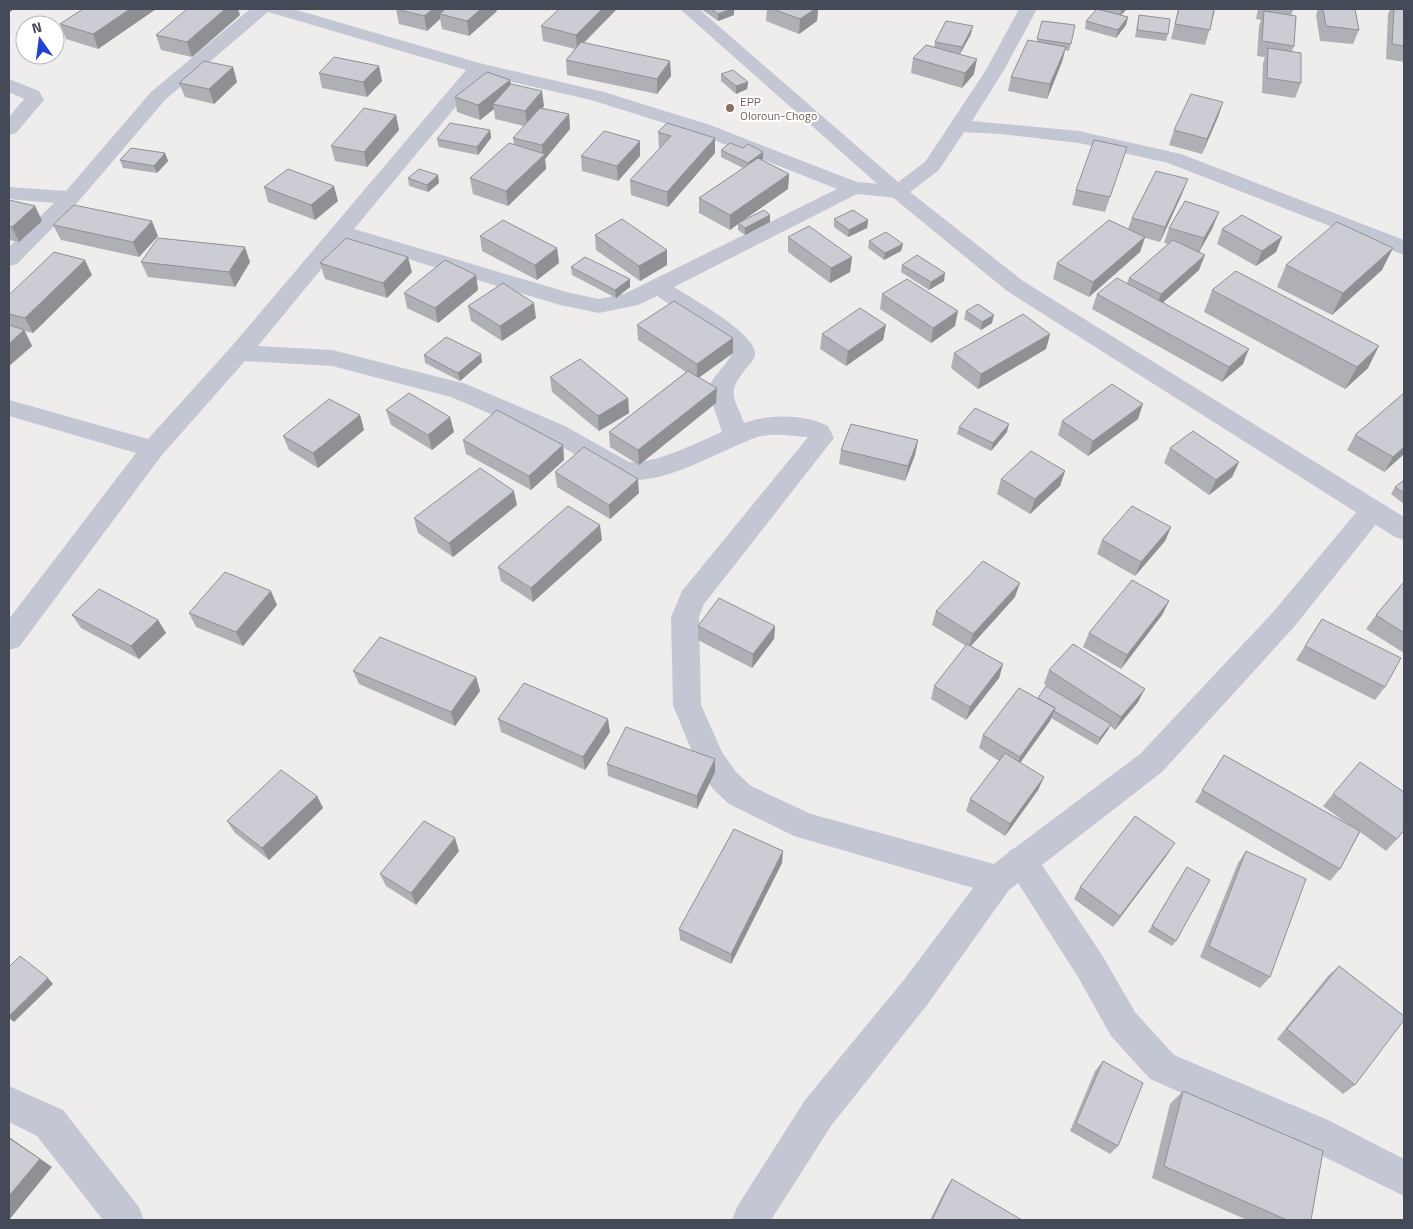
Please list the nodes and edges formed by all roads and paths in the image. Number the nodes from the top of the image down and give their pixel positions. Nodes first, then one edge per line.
1 (261, 9) edge
2 (274, 9) edge
3 (689, 9) edge
4 (1028, 9) edge
5 (478, 68) junction
6 (9, 85) edge
7 (959, 126) junction
8 (9, 129) edge
9 (854, 188) junction
10 (898, 192) junction
11 (9, 193) edge
12 (71, 198) junction
13 (340, 232) junction
14 (1404, 248) edge
15 (9, 259) edge
16 (658, 286) junction
17 (239, 353) junction
18 (9, 408) edge
19 (736, 436) junction
20 (153, 449) junction
21 (1372, 512) junction
22 (1404, 530) edge
23 (9, 639) edge
24 (1010, 870) junction
25 (9, 1104) edge
26 (1404, 1178) edge
27 (126, 1220) edge
28 (750, 1220) edge

1 - 12 street
2 - 5 street
3 - 10 street
4 - 7 street
5 - 9 street
5 - 13 street
6 - 8 street
7 - 10 street
7 - 14 street
9 - 10 street
9 - 16 street
10 - 21 street
11 - 12 street
12 - 15 street
13 - 16 street
13 - 17 street
16 - 19 street
17 - 19 street
17 - 20 street
18 - 20 street
19 - 24 street
20 - 23 street
21 - 22 street
21 - 24 street
24 - 26 street
24 - 28 street
25 - 27 street

